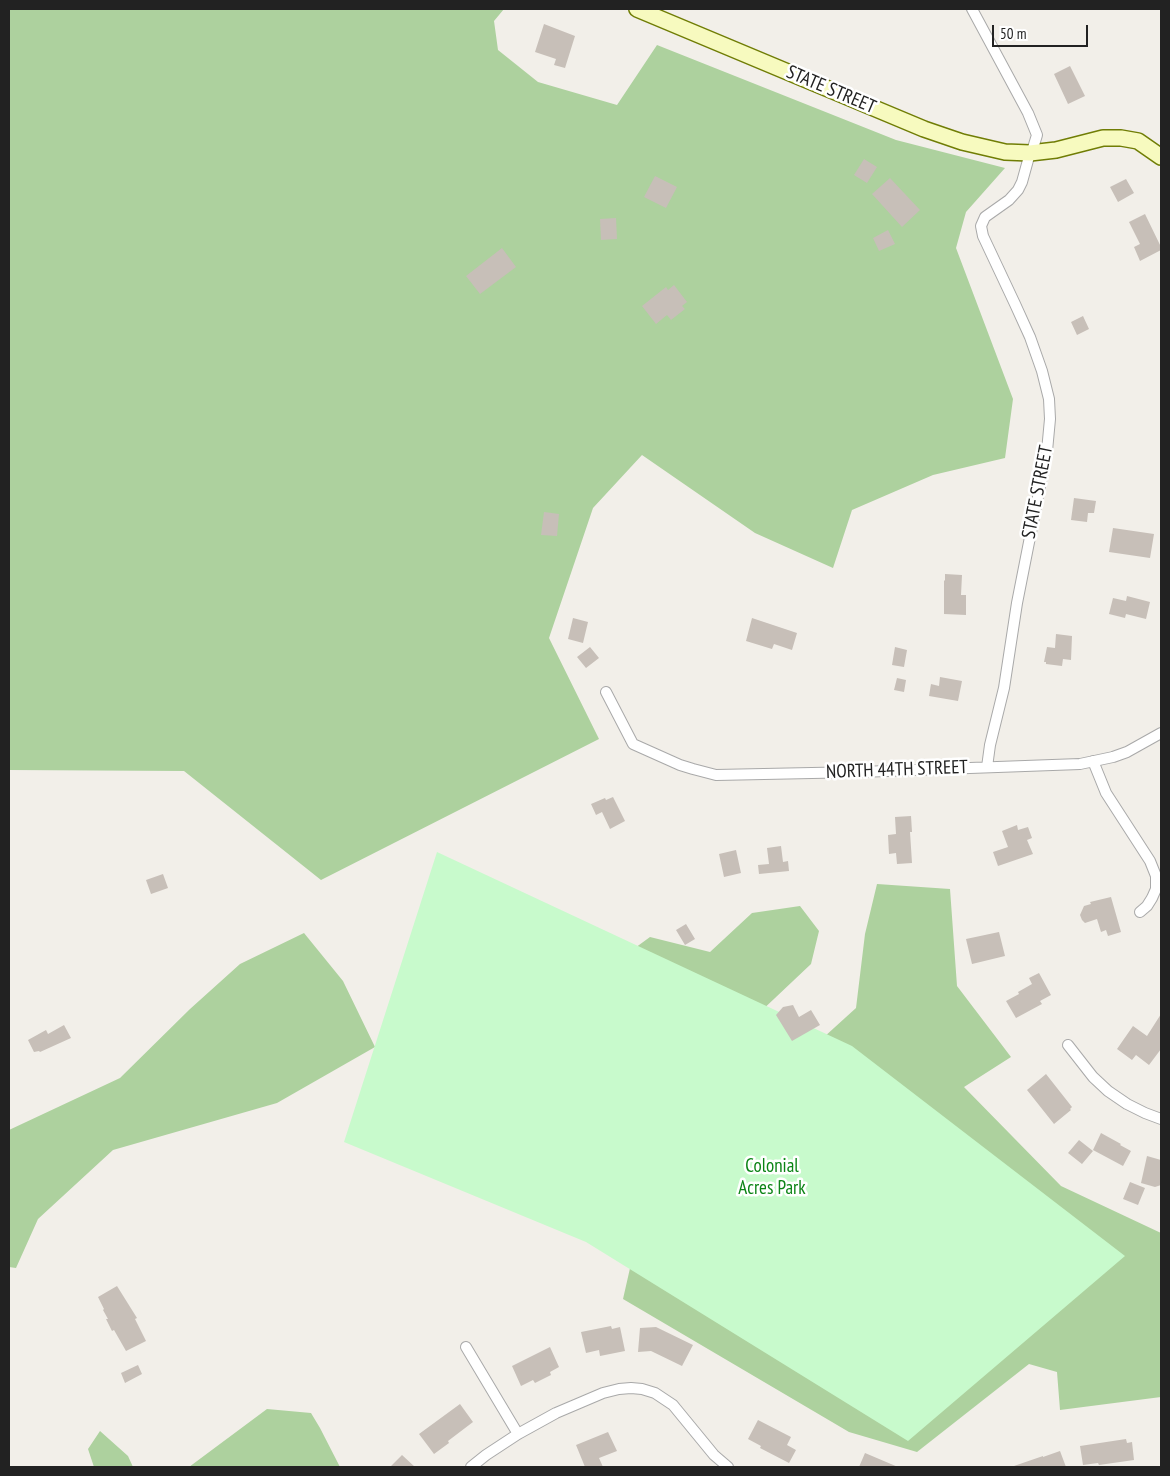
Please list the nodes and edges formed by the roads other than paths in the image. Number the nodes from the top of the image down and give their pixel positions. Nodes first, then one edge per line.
1 (637, 9) edge
2 (972, 9) edge
3 (1030, 153) junction
4 (1161, 157) edge
5 (606, 692) dead end
6 (1161, 733) edge
7 (1093, 761) junction
8 (987, 767) junction
9 (1140, 912) dead end
10 (1068, 1045) dead end
11 (1161, 1119) edge
12 (466, 1347) dead end
13 (518, 1434) junction
14 (471, 1467) edge
15 (728, 1467) edge

1 - 3 street, STATE STREET
2 - 3 street
3 - 4 street, STATE STREET
3 - 8 street, STATE STREET
5 - 8 street, NORTH 44TH STREET
6 - 7 street, NORTH 44TH STREET
7 - 8 street, NORTH 44TH STREET
7 - 9 street
10 - 11 street
12 - 13 street
13 - 14 street
13 - 15 street

